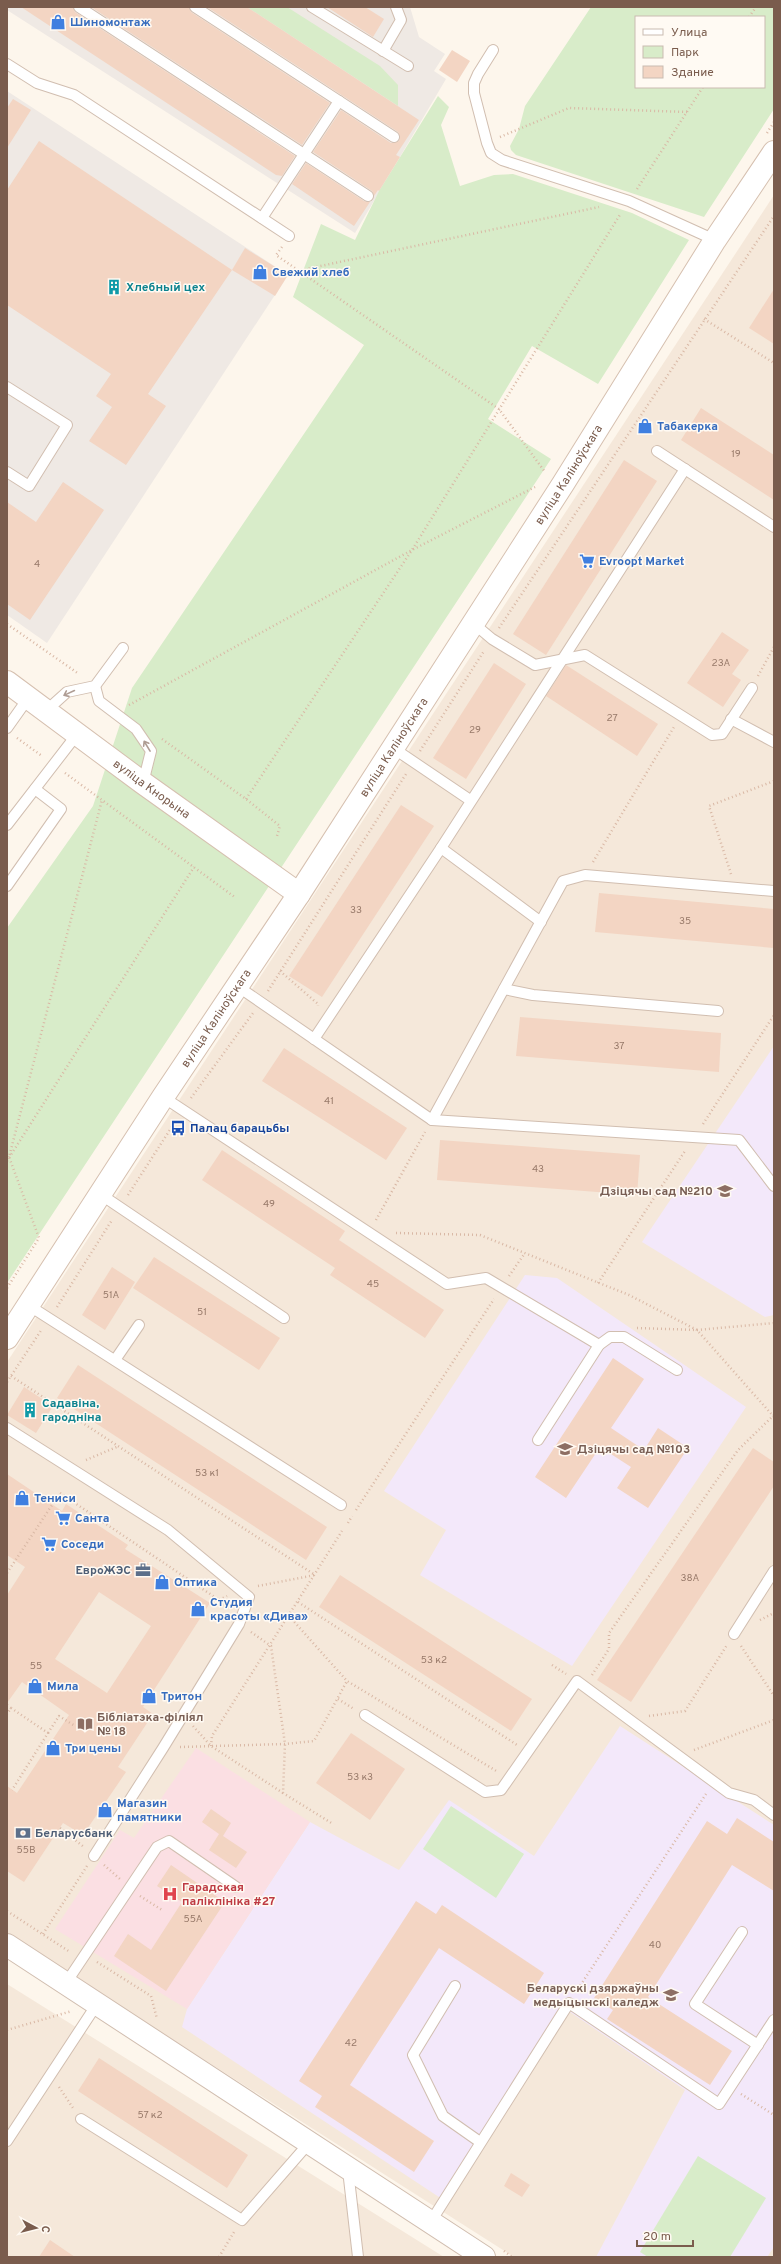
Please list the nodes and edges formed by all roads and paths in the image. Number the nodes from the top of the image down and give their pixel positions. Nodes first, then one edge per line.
1 (79, 7) edge
2 (195, 7) edge
3 (312, 7) edge
4 (396, 7) edge
5 (756, 7) edge
6 (750, 16) edge
7 (493, 50) dead end
8 (384, 51) junction
9 (7, 64) edge
10 (408, 66) dead end
11 (703, 88) edge
12 (339, 101) junction
13 (687, 112) junction
14 (394, 137) dead end
15 (487, 142) junction
16 (774, 152) edge
17 (303, 154) junction
18 (368, 196) dead end
19 (629, 201) junction
20 (774, 216) edge
21 (262, 218) junction
22 (289, 236) joint
23 (715, 240) junction
24 (297, 270) junction
25 (704, 319) junction
26 (774, 364) edge
27 (7, 387) edge
28 (499, 409) junction
29 (657, 450) dead end
30 (685, 469) junction
31 (7, 472) edge
32 (545, 472) dead end
33 (535, 487) dead end
34 (774, 527) edge
35 (412, 550) junction
36 (473, 623) junction
37 (492, 639) junction
38 (774, 647) edge
39 (123, 648) dead end
40 (562, 659) junction
41 (7, 682) edge
42 (95, 686) junction
43 (752, 688) joint
44 (29, 697) junction
45 (127, 706) dead end
46 (47, 710) junction
47 (681, 716) junction
48 (731, 719) junction
49 (10, 731) edge
50 (78, 733) junction
51 (774, 742) edge
52 (393, 748) junction
53 (413, 762) junction
54 (54, 765) junction
55 (774, 781) edge
56 (143, 783) junction
57 (35, 789) junction
58 (246, 799) dead end
59 (102, 800) junction
60 (470, 800) junction
61 (7, 825) edge
62 (441, 848) junction
63 (194, 867) junction
64 (585, 875) junction
65 (7, 886) edge
66 (736, 888) junction
67 (774, 891) edge
68 (299, 894) junction
69 (236, 898) dead end
70 (541, 922) junction
71 (280, 971) junction
72 (237, 986) junction
73 (504, 989) junction
74 (261, 1002) junction
75 (718, 1011) dead end
76 (314, 1039) junction
77 (163, 1097) junction
78 (183, 1110) junction
79 (432, 1120) junction
80 (9, 1157) junction
81 (7, 1160) edge
82 (774, 1186) edge
83 (100, 1194) junction
84 (120, 1207) junction
85 (369, 1233) junction
86 (525, 1253) junction
87 (7, 1288) edge
88 (502, 1288) junction
89 (28, 1305) junction
90 (50, 1318) junction
91 (284, 1318) dead end
92 (774, 1322) edge
93 (139, 1325) dead end
94 (630, 1328) dead end
95 (697, 1330) junction
96 (7, 1338) edge
97 (599, 1345) junction
98 (115, 1360) junction
99 (677, 1370) dead end
100 (11, 1376) junction
101 (7, 1382) edge
102 (774, 1416) edge
103 (7, 1428) edge
104 (538, 1440) dead end
105 (119, 1446) junction
106 (71, 1467) junction
107 (341, 1505) dead end
108 (348, 1523) dead end
109 (342, 1531) dead end
110 (774, 1571) edge
111 (7, 1573) edge
112 (315, 1575) junction
113 (239, 1590) junction
114 (219, 1600) dead end
115 (298, 1602) junction
116 (289, 1616) junction
117 (734, 1634) junction
118 (255, 1635) dead end
119 (271, 1646) junction
120 (347, 1681) junction
121 (584, 1686) junction
122 (774, 1696) edge
123 (338, 1699) junction
124 (7, 1705) edge
125 (11, 1708) junction
126 (7, 1714) edge
127 (183, 1715) junction
128 (365, 1715) joint
129 (628, 1719) junction
130 (774, 1720) edge
131 (75, 1726) dead end
132 (48, 1733) junction
133 (285, 1744) junction
134 (211, 1746) junction
135 (163, 1748) junction
136 (527, 1752) junction
137 (679, 1756) junction
138 (509, 1779) junction
139 (714, 1782) junction
140 (12, 1790) dead end
141 (283, 1793) junction
142 (774, 1815) edge
143 (333, 1824) dead end
144 (60, 1828) dead end
145 (94, 1856) junction
146 (236, 1887) dead end
147 (7, 1912) edge
148 (742, 1932) dead end
149 (43, 1934) junction
150 (7, 1945) edge
151 (81, 1959) junction
152 (66, 1982) junction
153 (455, 1986) dead end
154 (569, 2003) junction
155 (88, 2007) junction
156 (774, 2020) edge
157 (158, 2023) dead end
158 (7, 2030) edge
159 (758, 2046) junction
160 (51, 2075) junction
161 (731, 2087) junction
162 (774, 2115) edge
163 (80, 2119) joint
164 (7, 2141) edge
165 (480, 2142) junction
166 (309, 2143) junction
167 (348, 2169) junction
168 (242, 2220) junction
169 (430, 2223) junction
170 (219, 2257) edge
171 (358, 2257) edge
172 (484, 2257) edge

1 - 17 lane
2 - 12 lane
3 - 8 lane
4 - 8 lane
5 - 6 path
7 - 15 lane
8 - 10 lane
9 - 21 lane
11 - 13 path
12 - 14 lane
12 - 17 lane
13 - 15 path
13 - 19 path
15 - 19 lane
16 - 23 main road, вуліца Каліноўскага
17 - 18 lane
17 - 21 lane
19 - 23 lane
19 - 24 path
19 - 28 path
20 - 25 path
21 - 22 lane
22 - 24 path
23 - 36 main road, вуліца Каліноўскага
24 - 28 path
25 - 26 path
25 - 37 path
27 - 31 lane
28 - 32 path
28 - 35 path
29 - 30 lane
30 - 34 lane
30 - 40 lane
33 - 35 path
35 - 45 path
35 - 58 path
36 - 37 lane
36 - 52 main road, вуліца Каліноўскага
37 - 40 lane
37 - 53 path
38 - 43 path
39 - 42 lane
40 - 47 lane
40 - 60 lane
41 - 44 main road, вуліца Кнорына
42 -> 46 lane
56 -> 42 lane
43 - 48 lane
44 - 46 main road, вуліца Кнорына
44 - 49 lane
46 - 50 main road, вуліца Кнорына
47 - 48 lane
47 - 64 path
48 - 51 lane
49 - 54 path
50 - 54 lane
50 - 56 main road, вуліца Кнорына
52 - 53 lane
52 - 68 main road, вуліца Каліноўскага
53 - 60 lane
53 - 71 path
54 - 57 lane
54 - 59 path
55 - 66 path
56 - 68 main road, вуліца Кнорына
57 - 61 lane
57 - 65 lane
59 - 63 path
59 - 80 path
60 - 62 lane
62 - 70 lane
62 - 76 lane
63 - 69 path
63 - 80 path
64 - 66 lane
64 - 70 lane
66 - 67 lane
68 - 72 main road, вуліца Каліноўскага
70 - 73 lane
71 - 74 path
71 - 76 path
72 - 74 lane
72 - 77 main road, вуліца Каліноўскага
73 - 75 lane
73 - 79 lane
74 - 76 lane
74 - 78 path
76 - 79 lane
77 - 78 lane
77 - 83 main road, вуліца Каліноўскага
78 - 84 path
78 - 85 lane
79 - 82 lane
79 - 85 path
80 - 81 path
80 - 87 path
83 - 84 lane
83 - 89 main road, вуліца Каліноўскага
84 - 90 path
84 - 91 lane
85 - 86 path
85 - 88 lane
86 - 88 path
86 - 95 path
88 - 97 lane
88 - 108 path
89 - 90 lane
89 - 96 main road, вуліца Каліноўскага
90 - 98 lane
90 - 100 path
92 - 95 path
93 - 98 lane
94 - 95 path
95 - 102 path
97 - 99 lane
97 - 104 lane
98 - 107 lane
100 - 101 path
100 - 105 path
102 - 121 path
103 - 106 lane
105 - 106 path
105 - 112 path
106 - 113 lane
109 - 112 path
110 - 117 lane
111 - 114 path
112 - 113 path
112 - 115 path
113 - 127 lane
115 - 116 path
115 - 136 path
116 - 119 path
116 - 120 path
117 - 122 path
117 - 129 path
118 - 119 path
119 - 133 path
119 - 134 path
120 - 123 path
120 - 138 path
121 - 129 lane
121 - 136 lane
123 - 128 path
123 - 133 path
124 - 125 path
125 - 126 path
125 - 132 path
127 - 134 path
127 - 135 lane
128 - 138 lane
129 - 137 lane
130 - 137 path
131 - 132 path
132 - 140 path
133 - 134 path
133 - 141 path
134 - 135 path
134 - 141 path
135 - 145 lane
136 - 138 lane
137 - 139 lane
139 - 142 lane
139 - 154 path
141 - 143 path
144 - 145 path
145 - 149 path
146 - 151 lane
147 - 149 path
148 - 159 lane
149 - 151 path
150 - 152 main road
151 - 152 lane
151 - 157 path
152 - 155 main road
153 - 165 lane
154 - 161 lane
154 - 165 lane
155 - 158 path
155 - 160 lane
155 - 166 main road
156 - 159 lane
159 - 161 lane
160 - 163 path
160 - 164 lane
161 - 162 path
163 - 168 lane
165 - 169 lane
166 - 167 main road
166 - 168 lane
167 - 169 main road
167 - 171 lane
168 - 170 path
169 - 172 main road

